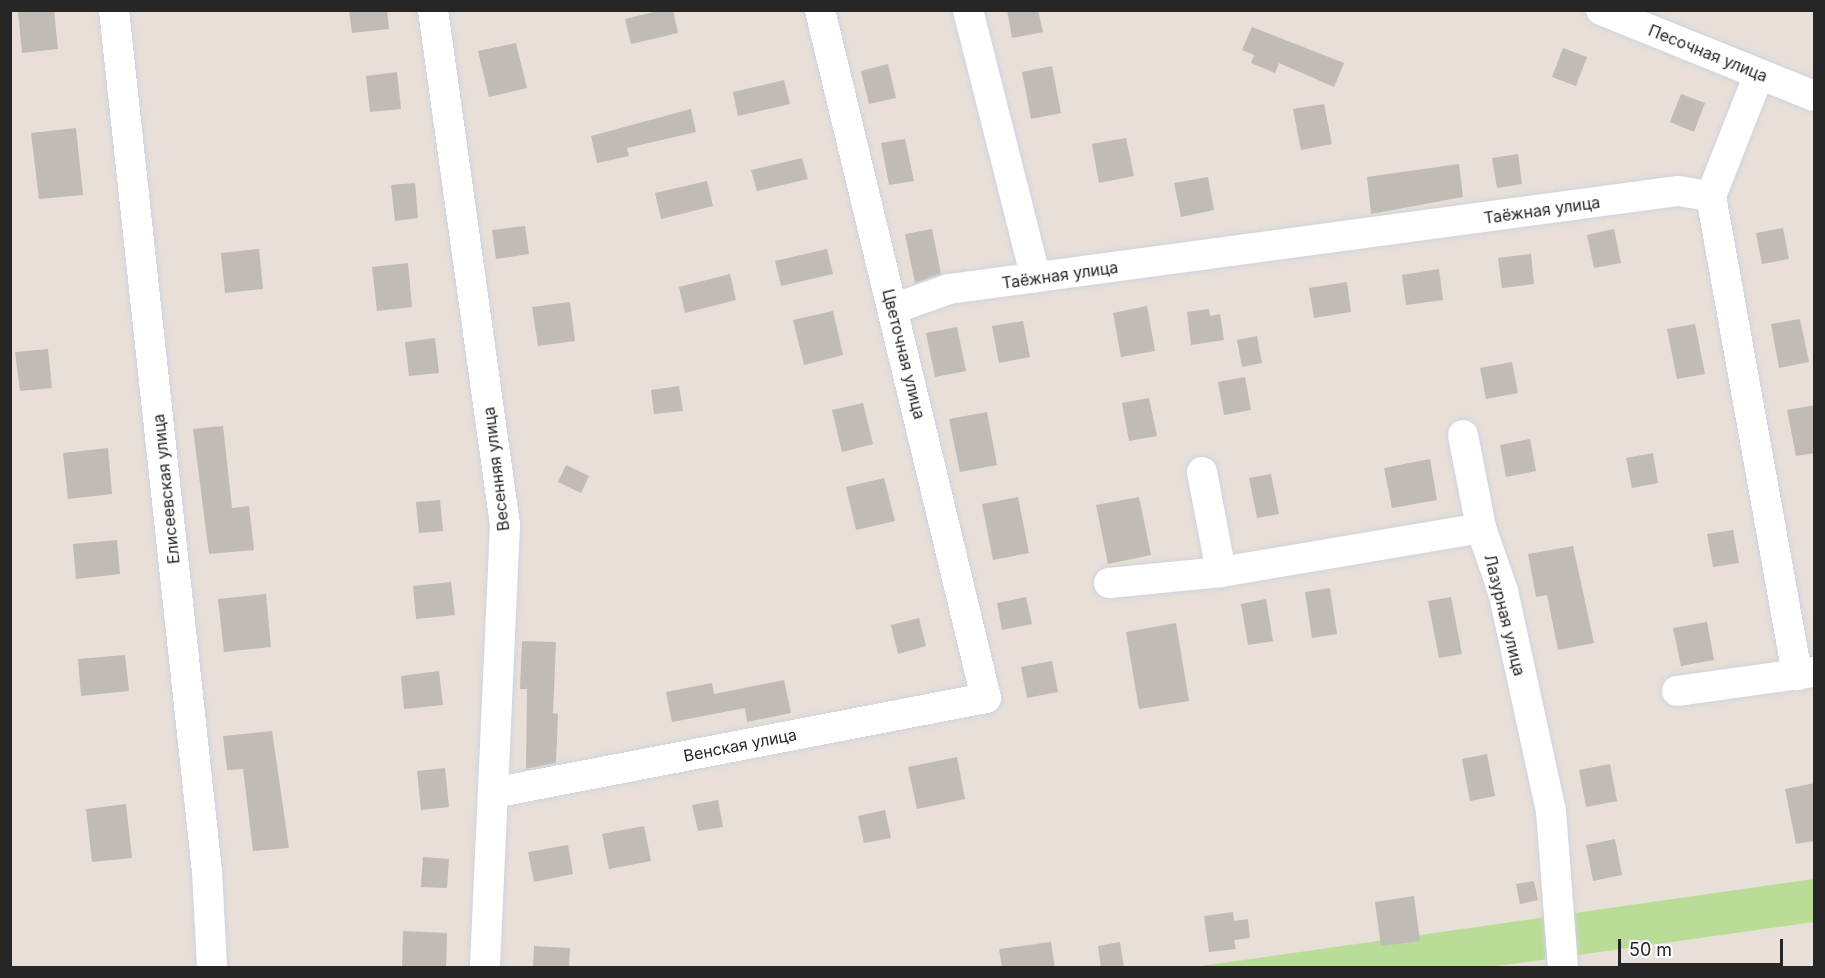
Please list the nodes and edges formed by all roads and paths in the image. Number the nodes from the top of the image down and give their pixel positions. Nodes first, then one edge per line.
1 (114, 10) edge
2 (433, 10) edge
3 (820, 10) edge
4 (968, 10) edge
5 (1601, 10) edge
6 (1759, 74) junction
7 (1815, 96) edge
8 (1711, 196) junction
9 (1036, 278) junction
10 (893, 309) junction
11 (1463, 435) dead end
12 (1202, 472) dead end
13 (1481, 528) junction
14 (1221, 572) junction
15 (1109, 583) dead end
16 (1806, 673) edge
17 (1677, 691) dead end
18 (986, 698) joint
19 (493, 793) junction
20 (212, 968) edge
21 (485, 968) edge
22 (1563, 968) edge

1 - 20 street, Елисеевская улица
2 - 19 street, Весенняя улица
3 - 10 street, Цветочная улица
4 - 9 street
5 - 6 street, Песочная улица
6 - 7 street, Песочная улица
6 - 8 street
8 - 9 street, Таёжная улица
8 - 16 street
9 - 10 street, Таёжная улица
10 - 18 street, Цветочная улица
11 - 13 street, Лазурная улица
12 - 14 street
13 - 14 street
13 - 22 street, Лазурная улица
14 - 15 street
16 - 17 street
18 - 19 street, Венская улица
19 - 21 street, Весенняя улица

